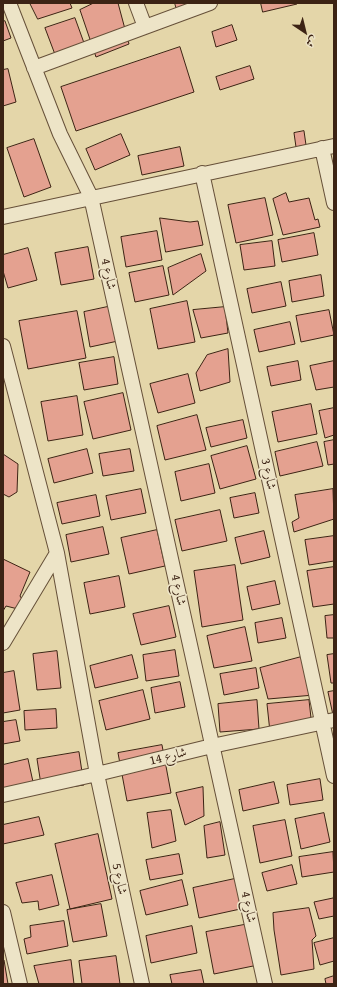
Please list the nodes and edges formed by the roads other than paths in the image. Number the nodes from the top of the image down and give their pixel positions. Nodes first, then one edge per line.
1 (8, 3) edge
2 (136, 3) edge
3 (210, 3) edge
4 (145, 27) junction
5 (34, 68) junction
6 (328, 147) edge
7 (202, 173) junction
8 (91, 197) junction
9 (334, 204) edge
10 (3, 217) edge
11 (3, 346) edge
12 (6, 376) edge
13 (57, 553) junction
14 (3, 643) edge
15 (328, 722) edge
16 (212, 746) junction
17 (97, 774) junction
18 (334, 776) edge
19 (3, 795) edge
20 (3, 912) edge
21 (20, 984) edge
22 (142, 984) edge
23 (265, 984) edge

1 - 5 street, شارع 4
2 - 4 street
3 - 4 street
4 - 5 street
5 - 8 street, شارع 4
6 - 7 street
6 - 9 street
7 - 8 street
7 - 15 street, شارع 3
8 - 10 street
8 - 16 street, شارع 4
11 - 12 street, شارع 5
12 - 13 street, شارع 5
13 - 14 street
13 - 17 street, شارع 5
15 - 16 street, شارع 14
15 - 18 street, شارع 3
16 - 17 street, شارع 14
16 - 23 street, شارع 4
17 - 19 street, شارع 14
17 - 22 street, شارع 5
20 - 21 street

